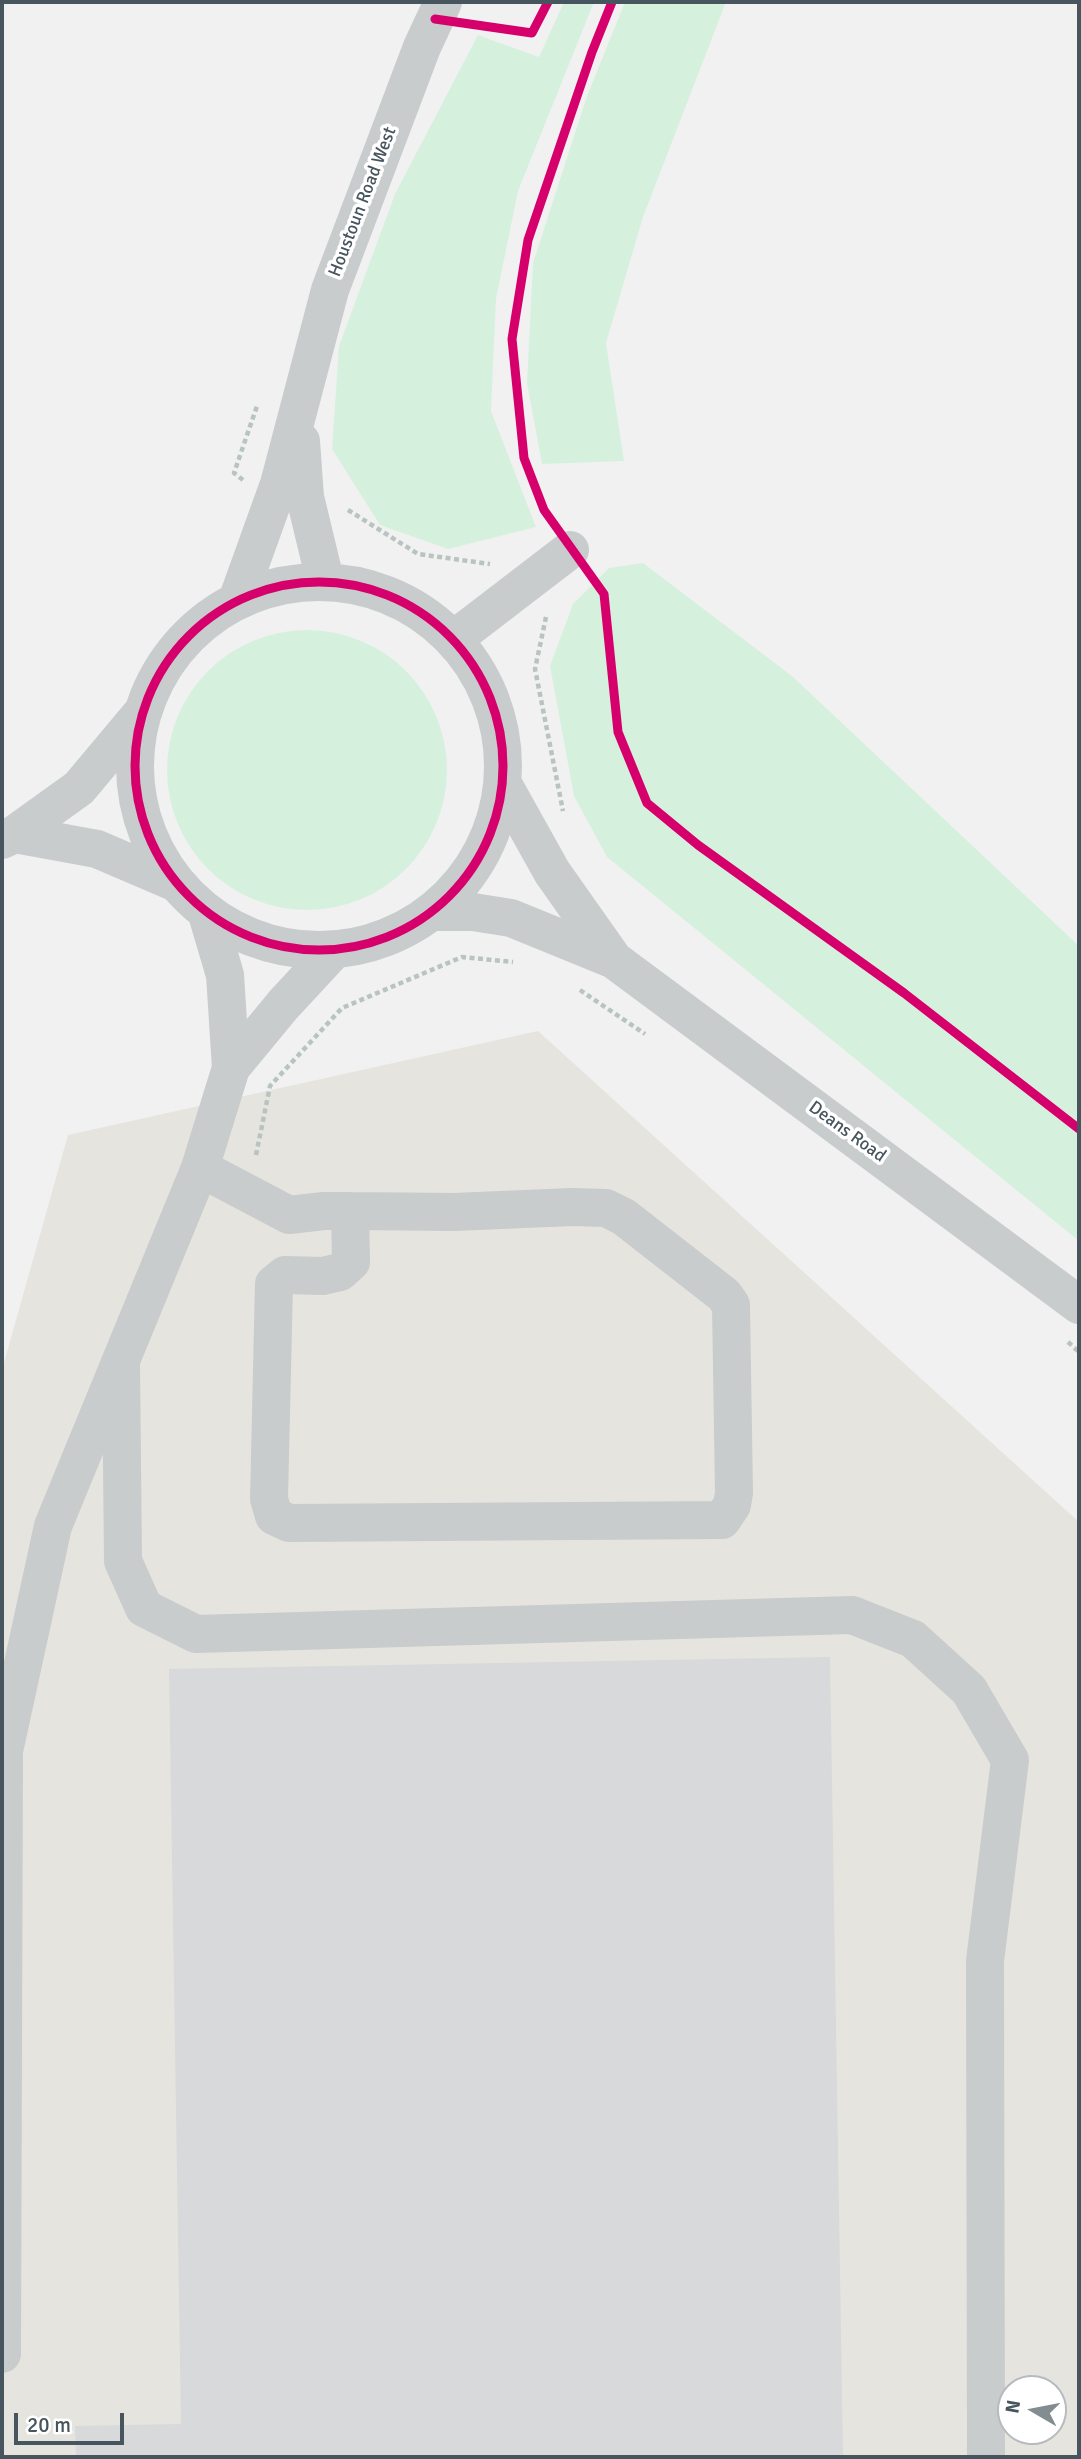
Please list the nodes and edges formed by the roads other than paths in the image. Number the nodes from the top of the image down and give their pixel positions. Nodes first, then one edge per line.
1 (443, 2) edge
2 (289, 499) junction
3 (570, 550) dead end
4 (326, 580) junction
5 (238, 598) junction
6 (454, 639) junction
7 (141, 714) junction
8 (503, 784) junction
9 (8, 837) edge
10 (174, 882) junction
11 (433, 912) junction
12 (207, 914) junction
13 (333, 951) junction
14 (614, 960) junction
15 (231, 1068) junction
16 (200, 1168) junction
17 (350, 1211) junction
18 (1069, 1320) edge
19 (121, 1362) junction
20 (2, 2354) edge
21 (986, 2457) edge

1 - 2 street, Houstoun Road West
2 - 4 street, Houstoun Road West
2 - 5 street, Houstoun Road West
3 - 6 street
4 - 5 street
4 - 6 street
5 - 7 street
6 - 8 street
7 - 9 street
7 - 10 street
8 - 11 street
8 - 14 street, Deans Road
9 - 10 street
10 - 12 street
11 - 13 street
11 - 14 street, Deans Road
12 - 13 street
12 - 15 street
13 - 15 street
14 - 18 street, Deans Road
15 - 16 street
16 - 17 street
16 - 19 street
17 - 17 street
19 - 20 street
19 - 21 street

